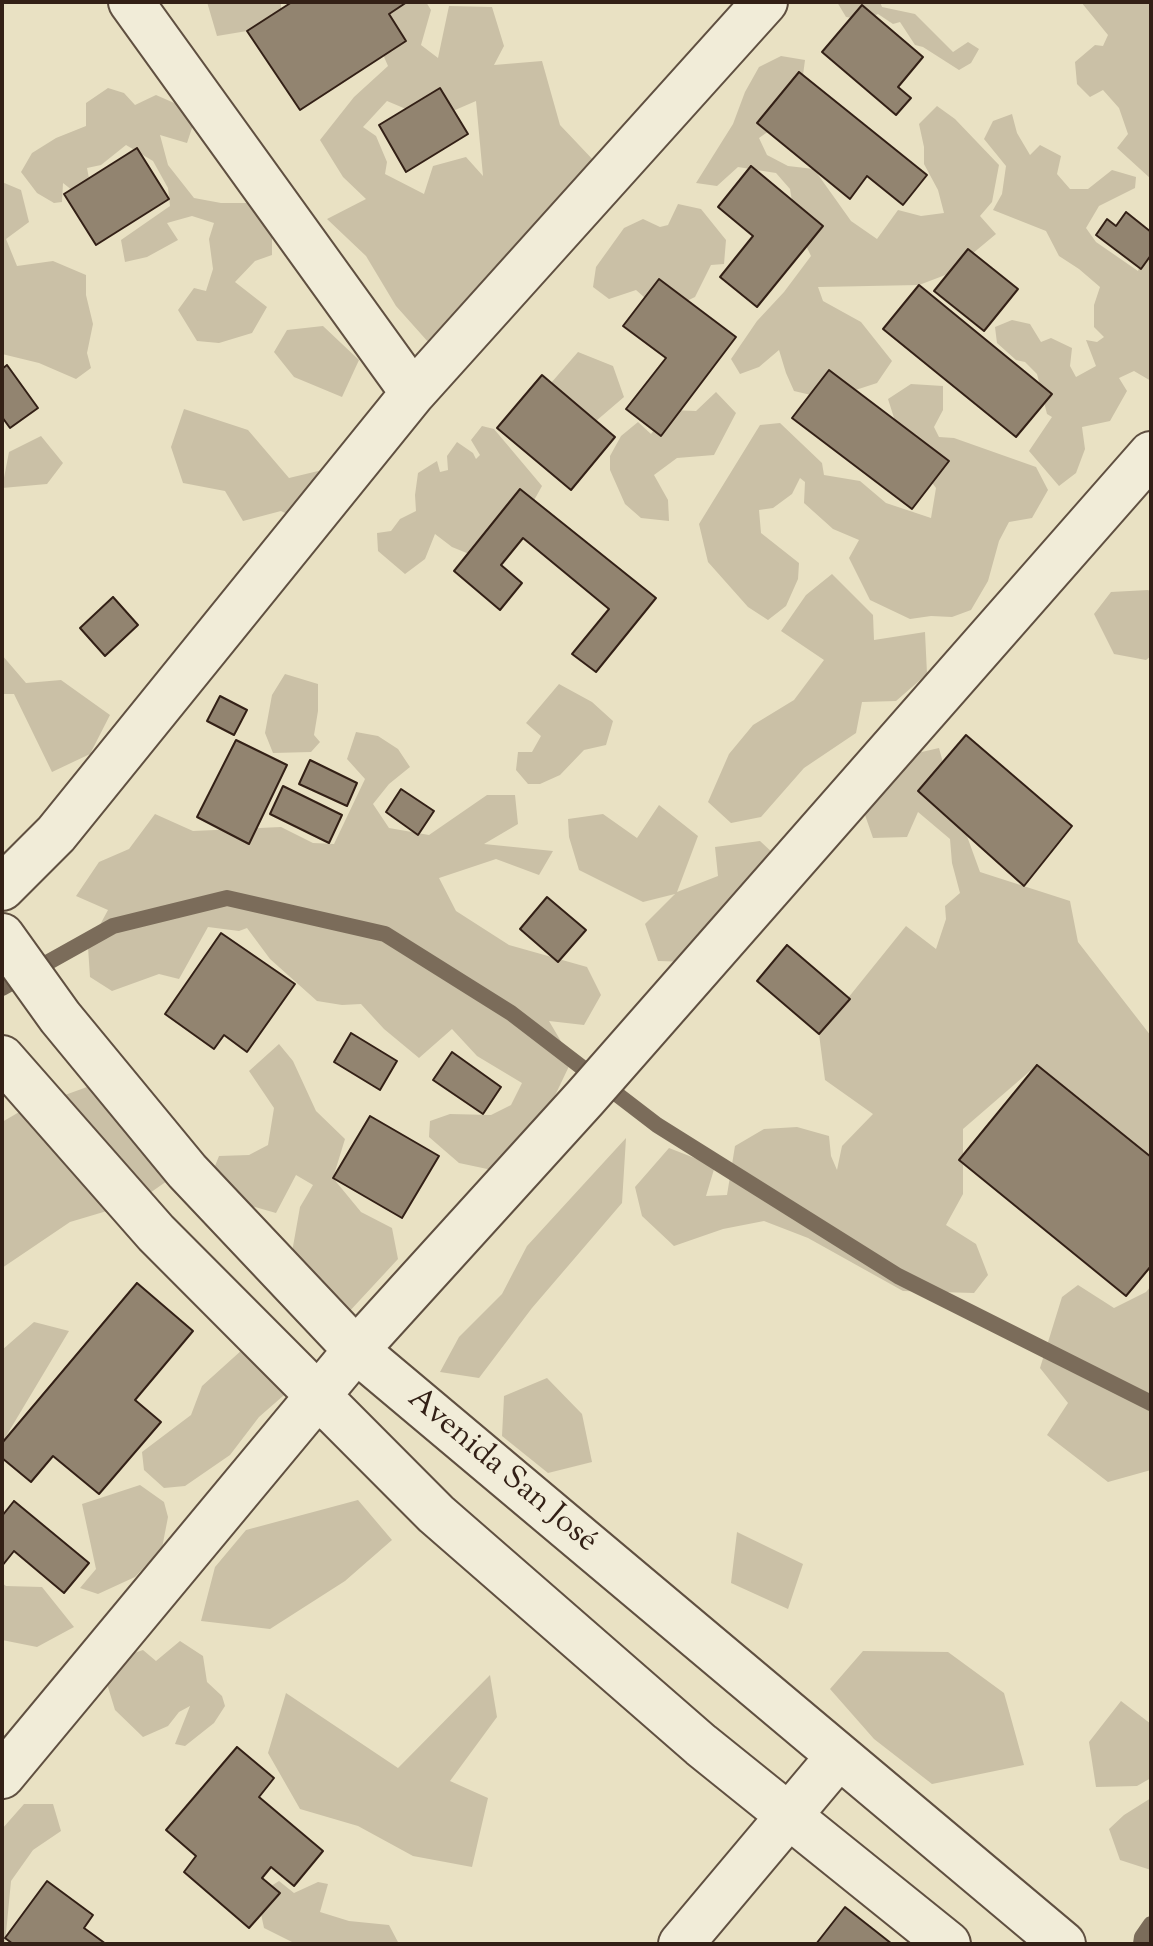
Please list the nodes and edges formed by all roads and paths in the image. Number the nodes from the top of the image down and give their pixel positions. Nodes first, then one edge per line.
1 (131, 2) edge
2 (765, 2) edge
3 (413, 393) junction
4 (1151, 454) edge
5 (2, 888) edge
6 (4, 939) edge
7 (3, 1059) edge
8 (356, 1350) junction
9 (317, 1396) junction
10 (839, 1756) junction
11 (2, 1776) edge
12 (790, 1815) junction
13 (681, 1944) edge
14 (948, 1944) edge
15 (1063, 1944) edge

1 - 3 street
2 - 3 street
3 - 5 street
4 - 8 street
6 - 8 street, Avenida San José
7 - 9 street, Avenida San José
8 - 9 street
8 - 10 street, Avenida San José
9 - 11 street
9 - 12 street, Avenida San José
10 - 12 street
10 - 15 street, Avenida San José
12 - 13 street
12 - 14 street, Avenida San José

